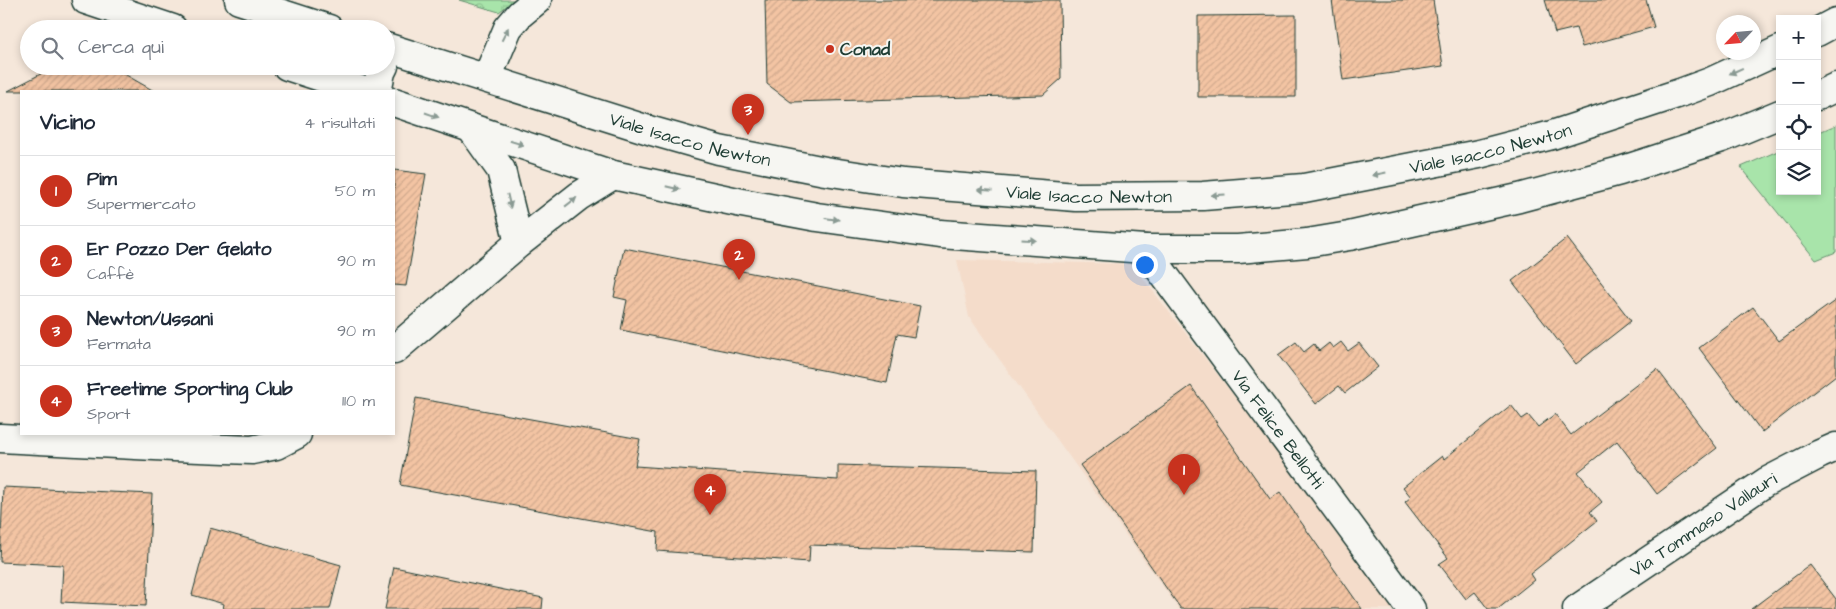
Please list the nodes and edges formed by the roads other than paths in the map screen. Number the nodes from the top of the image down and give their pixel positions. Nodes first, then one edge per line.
1 (86, 0) edge
2 (239, 0) edge
3 (537, 0) edge
4 (146, 20) edge
5 (301, 20) edge
6 (1836, 22) edge
7 (1821, 30) edge
8 (1776, 52) edge
9 (395, 58) edge
10 (315, 75) edge
11 (380, 75) edge
12 (486, 78) junction
13 (1836, 87) edge
14 (361, 90) edge
15 (377, 90) edge
16 (1821, 94) edge
17 (395, 102) edge
18 (1776, 116) edge
19 (471, 128) junction
20 (613, 174) junction
21 (519, 243) junction
22 (1144, 249) junction
23 (395, 349) edge
24 (295, 435) edge
25 (0, 438) edge
26 (1836, 448) edge
27 (1411, 609) edge
28 (1577, 609) edge

1 - 4 main road
2 - 5 main road
12 -> 3 main road
6 - 7 main road
8 -> 12 main road, Viale Isacco Newton
9 - 12 main road, Viale Isacco Newton
10 - 14 main road
11 - 15 main road, Viale Isacco Newton
13 - 16 main road
17 -> 19 main road
18 - 22 main road
19 -> 20 main road
19 -> 21 main road
21 -> 20 main road
20 -> 22 main road
21 - 23 main road
22 - 27 main road, Via Felice Bellotti
24 - 25 main road
26 - 28 main road, Via Tommaso Vallauri

